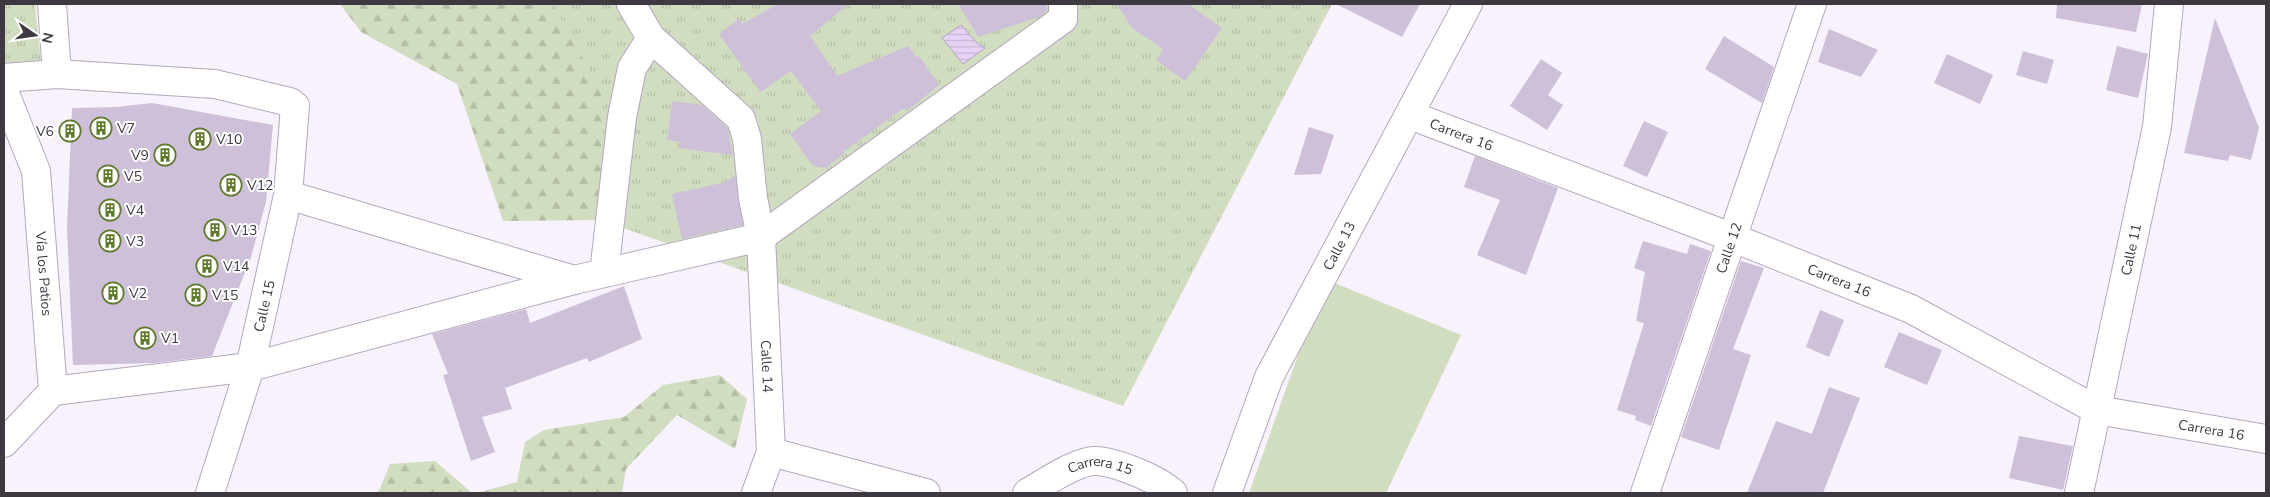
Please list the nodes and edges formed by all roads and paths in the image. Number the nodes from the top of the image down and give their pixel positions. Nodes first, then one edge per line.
1 (52, 4) edge
2 (631, 4) edge
3 (1063, 4) edge
4 (1468, 4) edge
5 (1812, 4) edge
6 (2169, 4) edge
7 (651, 38) junction
8 (57, 74) junction
9 (4, 78) edge
10 (4, 91) edge
11 (1410, 115) junction
12 (288, 195) junction
13 (761, 237) junction
14 (1731, 237) junction
15 (604, 273) junction
16 (574, 280) junction
17 (250, 368) junction
18 (53, 391) junction
19 (2097, 410) junction
20 (2266, 439) edge
21 (4, 443) edge
22 (771, 452) junction
23 (917, 492) edge
24 (210, 493) edge
25 (756, 493) edge
26 (1027, 493) edge
27 (1173, 493) edge
28 (1227, 493) edge
29 (1646, 493) edge
30 (2078, 493) edge

1 - 8 street
2 - 7 street, Calle 14
3 - 13 street
4 - 11 street, Calle 13
5 - 14 street, Calle 12
6 - 19 street, Calle 11
7 - 13 street, Calle 14
7 - 15 street
8 - 9 street
8 - 12 street, Calle 15
10 - 18 street, Vía los Patios
11 - 14 street, Carrera 16
11 - 28 street, Calle 13
12 - 16 street
12 - 17 street, Calle 15
13 - 15 street
13 - 22 street, Calle 14
14 - 19 street, Carrera 16
14 - 29 street, Calle 12
15 - 16 street
16 - 17 street
17 - 18 street
17 - 24 street, Calle 15
18 - 21 street
19 - 20 street, Carrera 16
19 - 30 street, Calle 11
22 - 23 street
22 - 25 street, Calle 14
26 - 27 street, Carrera 15

